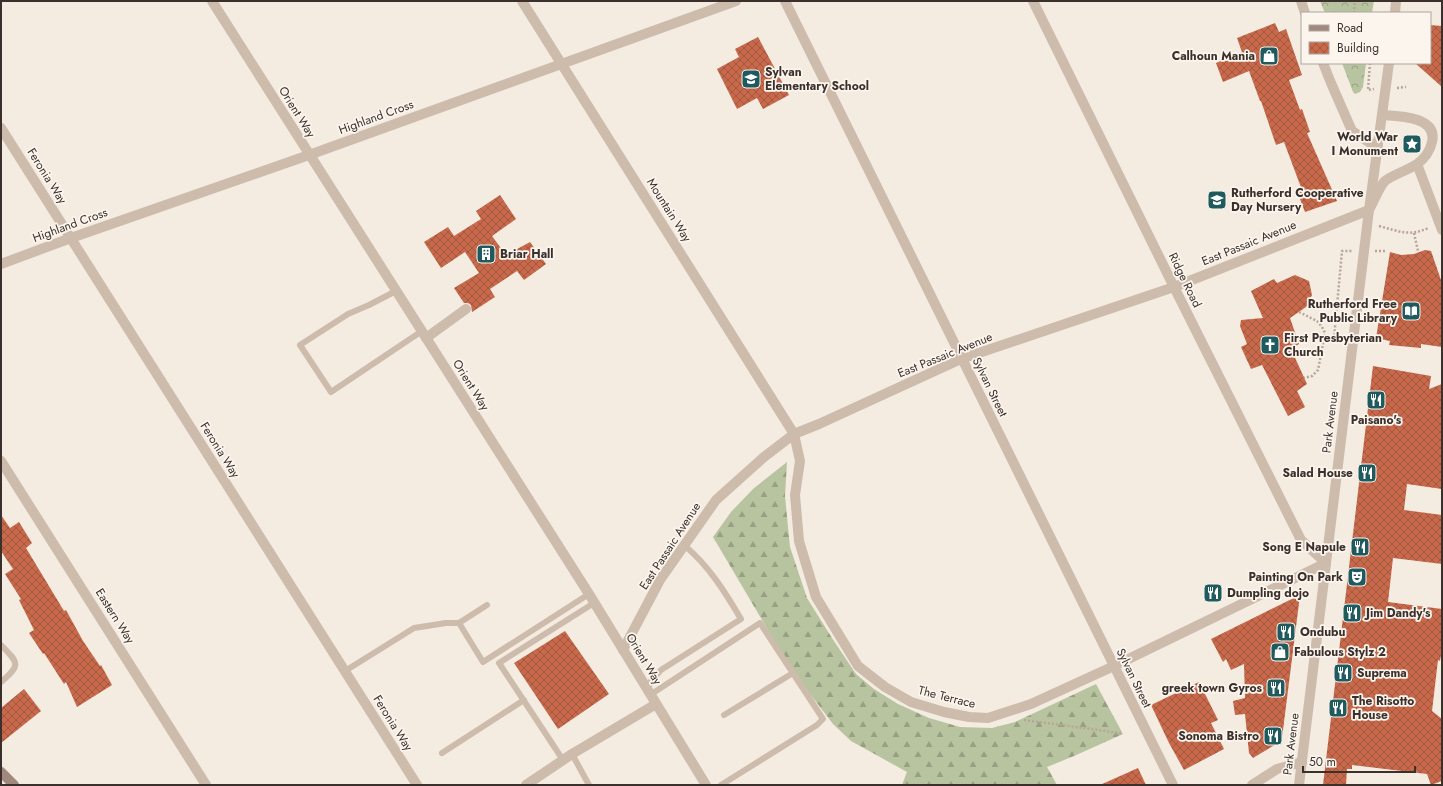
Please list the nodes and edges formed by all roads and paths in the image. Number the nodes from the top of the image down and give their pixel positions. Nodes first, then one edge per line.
1 (212, 1) edge
2 (522, 1) edge
3 (736, 1) edge
4 (785, 1) edge
5 (1033, 1) edge
6 (1301, 1) edge
7 (1355, 1) edge
8 (1396, 1) edge
9 (1305, 12) edge
10 (1354, 12) edge
11 (1395, 12) edge
12 (562, 64) junction
13 (1323, 64) edge
14 (1389, 64) edge
15 (1382, 115) junction
16 (1, 128) edge
17 (1438, 134) edge
18 (1378, 148) junction
19 (309, 155) junction
20 (1417, 164) junction
21 (1369, 210) junction
22 (1368, 223) junction
23 (1441, 226) edge
24 (1414, 233) junction
25 (70, 238) junction
26 (1365, 251) junction
27 (1385, 251) dead end
28 (1418, 251) dead end
29 (1, 264) edge
30 (1174, 287) junction
31 (396, 291) junction
32 (466, 309) dead end
33 (1299, 312) dead end
34 (424, 335) junction
35 (1325, 336) junction
36 (961, 359) junction
37 (1304, 378) dead end
38 (794, 434) junction
39 (1, 461) edge
40 (685, 546) junction
41 (1326, 563) junction
42 (588, 594) junction
43 (594, 603) junction
44 (487, 605) dead end
45 (459, 623) junction
46 (1, 646) edge
47 (623, 650) junction
48 (1114, 666) junction
49 (345, 671) junction
50 (793, 674) junction
51 (1, 682) edge
52 (649, 692) junction
53 (524, 700) junction
54 (656, 704) junction
55 (724, 715) dead end
56 (1022, 719) dead end
57 (1123, 734) dead end
58 (442, 753) dead end
59 (572, 754) junction
60 (563, 760) junction
61 (1302, 762) junction
62 (2, 776) edge
63 (14, 785) edge
64 (206, 785) edge
65 (417, 785) edge
66 (526, 785) edge
67 (589, 785) edge
68 (706, 785) edge
69 (721, 785) edge
70 (1173, 785) edge
71 (1252, 785) edge
72 (1299, 785) edge

1 - 19 street, Orient Way
2 - 12 street, Mountain Way
3 - 12 street, Highland Cross
4 - 36 street, Sylvan Street
5 - 30 street, Ridge Road
6 - 9 street
7 - 10 path
8 - 11 street
12 - 19 street, Highland Cross
12 - 38 street, Mountain Way
13 - 18 street
14 - 15 street, Park Avenue
15 - 17 street
15 - 18 street, Park Avenue
16 - 25 street, Feronia Way
17 - 20 street
18 - 21 street, Park Avenue
19 - 25 street, Highland Cross
19 - 31 street, Orient Way
20 - 21 street
20 - 23 street
21 - 22 street, Park Avenue
21 - 30 street, East Passaic Avenue
22 - 24 path
22 - 26 street, Park Avenue
23 - 24 path
24 - 28 path
25 - 29 street, Highland Cross
25 - 49 street, Feronia Way
26 - 27 path
26 - 35 path
26 - 41 street, Park Avenue
30 - 36 street, East Passaic Avenue
30 - 41 street, Ridge Road
31 - 34 street, Orient Way
31 - 34 lane
32 - 34 street
33 - 35 path
34 - 42 street, Orient Way
35 - 37 path
36 - 38 street, East Passaic Avenue
36 - 48 street, Sylvan Street
38 - 40 street, East Passaic Avenue
38 - 48 street, The Terrace
39 - 64 street, Eastern Way
40 - 47 street, East Passaic Avenue
40 - 52 lane
41 - 48 street, The Terrace
41 - 61 street, Park Avenue
42 - 43 street, Orient Way
42 - 45 lane
43 - 47 street, Orient Way
43 - 53 lane
44 - 45 lane
45 - 49 lane
46 - 51 lane
47 - 52 street, Orient Way
48 - 70 street, Sylvan Street
49 - 65 street, Feronia Way
50 - 52 lane
50 - 55 lane
50 - 69 lane
52 - 54 street, Orient Way
53 - 58 lane
53 - 60 lane
54 - 59 street
54 - 68 street, Orient Way
56 - 57 path
59 - 60 street
59 - 67 lane
60 - 66 street
61 - 71 street
61 - 72 street, Park Avenue
62 - 63 main road

